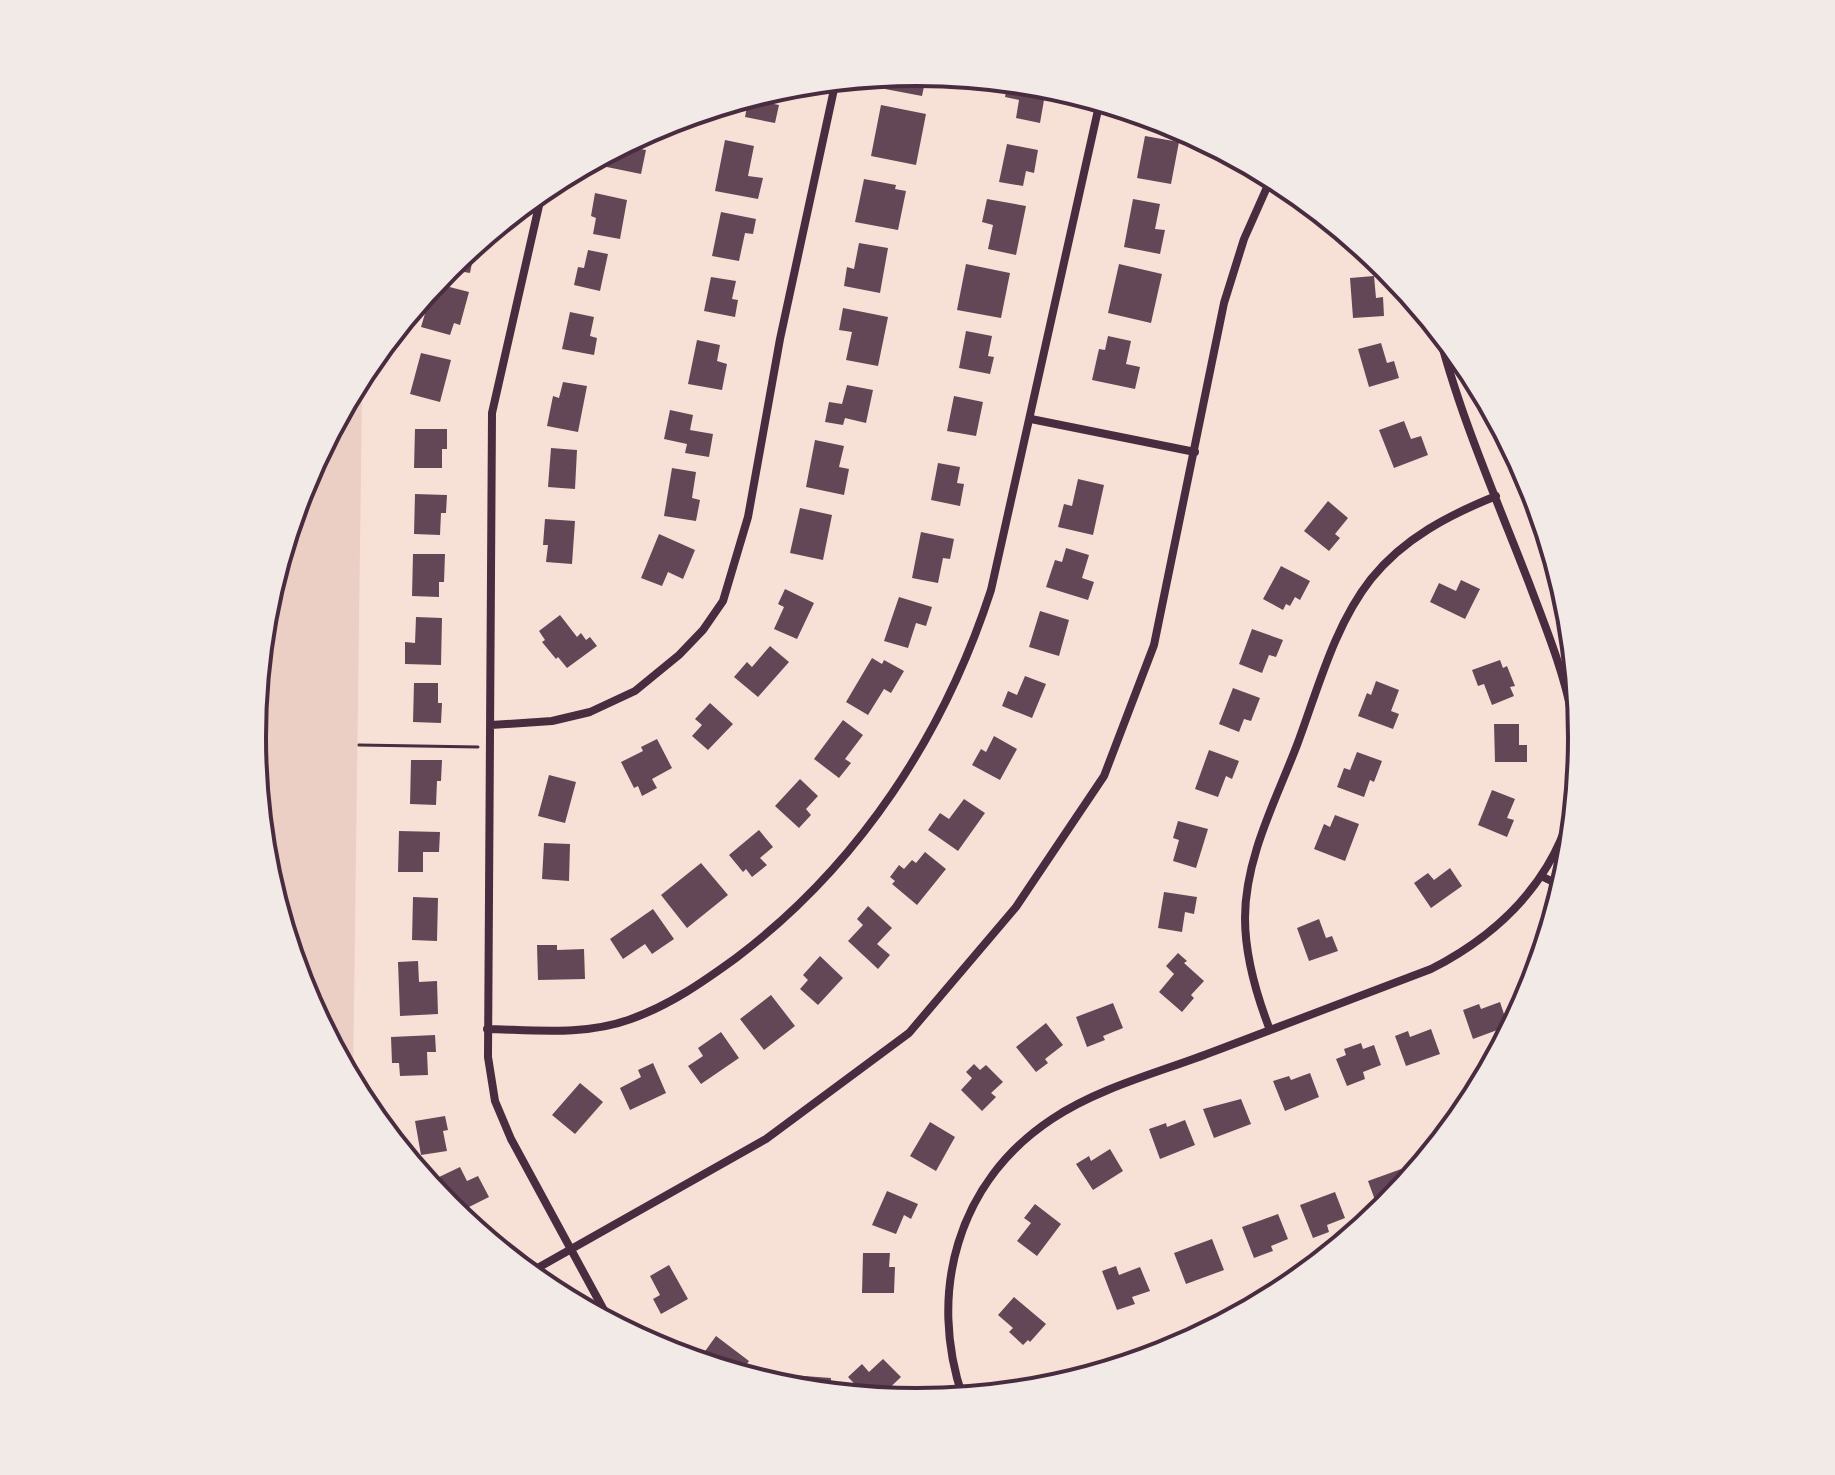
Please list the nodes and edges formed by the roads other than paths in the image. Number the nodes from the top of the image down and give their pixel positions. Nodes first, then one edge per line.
1 (833, 92) edge
2 (1098, 112) edge
3 (1267, 188) edge
4 (538, 209) edge
5 (1447, 359) edge
6 (1031, 419) junction
7 (1195, 452) junction
8 (1496, 496) junction
9 (1568, 697) edge
10 (491, 725) junction
11 (1560, 843) edge
12 (1543, 877) junction
13 (1552, 881) edge
14 (487, 1029) junction
15 (1270, 1030) junction
16 (571, 1250) junction
17 (539, 1267) edge
18 (603, 1308) edge
19 (960, 1388) edge

1 - 10 street
2 - 6 street
3 - 7 street
4 - 10 street
5 - 8 street
6 - 7 street
6 - 14 street
7 - 16 street
8 - 9 street
8 - 15 street
10 - 14 street
11 - 12 street
12 - 13 street
12 - 15 street
14 - 16 street
15 - 19 street
16 - 17 street
16 - 18 street

